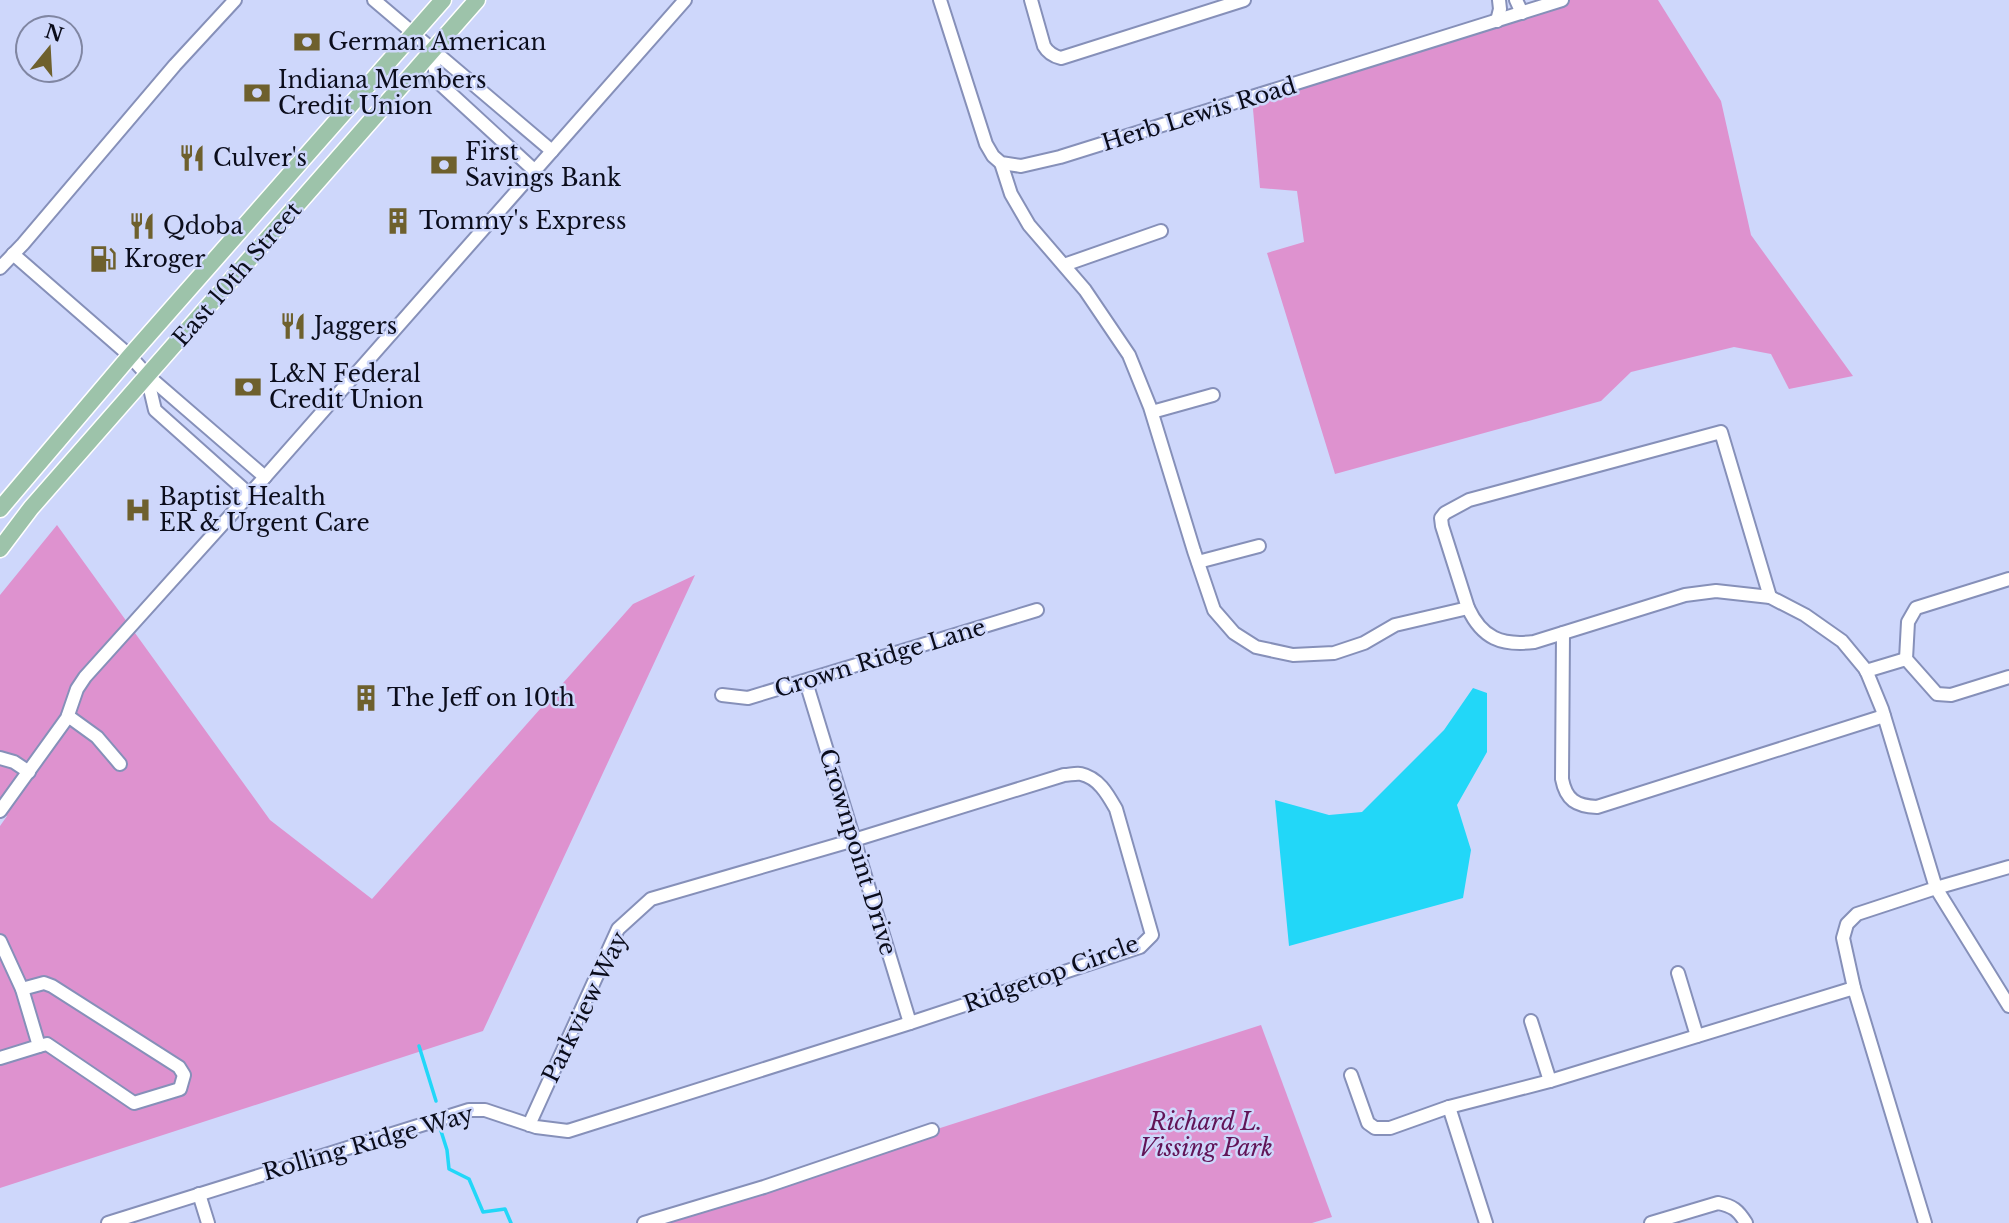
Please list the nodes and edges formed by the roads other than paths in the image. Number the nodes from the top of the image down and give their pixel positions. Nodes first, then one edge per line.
1 (235, 0) edge
2 (374, 0) edge
3 (443, 0) edge
4 (477, 0) edge
5 (685, 0) edge
6 (940, 0) edge
7 (1031, 0) edge
8 (1244, 0) edge
9 (1499, 0) edge
10 (1516, 0) edge
11 (1562, 0) edge
12 (1522, 13) junction
13 (1497, 21) junction
14 (414, 34) junction
15 (433, 51) junction
16 (552, 151) junction
17 (1001, 163) junction
18 (535, 171) junction
19 (1161, 231) dead end
20 (13, 254) junction
21 (1063, 265) junction
22 (0, 268) edge
23 (130, 356) junction
24 (147, 375) junction
25 (1213, 395) dead end
26 (1152, 412) junction
27 (265, 477) junction
28 (249, 494) junction
29 (0, 509) edge
30 (1259, 546) dead end
31 (0, 549) edge
32 (1198, 562) junction
33 (2009, 579) edge
34 (1770, 597) junction
35 (1468, 608) junction
36 (1037, 610) dead end
37 (1563, 634) junction
38 (1906, 659) junction
39 (1866, 671) junction
40 (2009, 677) edge
41 (806, 682) junction
42 (722, 695) dead end
43 (68, 716) junction
44 (1884, 716) junction
45 (0, 758) edge
46 (120, 764) dead end
47 (29, 772) junction
48 (6, 794) edge
49 (0, 811) edge
50 (854, 840) junction
51 (2009, 867) edge
52 (1936, 888) junction
53 (0, 941) edge
54 (1678, 973) dead end
55 (1854, 988) junction
56 (22, 989) junction
57 (2009, 1006) edge
58 (1531, 1021) dead end
59 (910, 1023) junction
60 (1697, 1036) junction
61 (39, 1046) junction
62 (0, 1058) edge
63 (1351, 1075) dead end
64 (1550, 1081) junction
65 (1449, 1107) junction
66 (529, 1125) junction
67 (932, 1130) dead end
68 (199, 1194) junction
69 (108, 1223) edge
70 (208, 1223) edge
71 (644, 1223) edge
72 (1486, 1223) edge
73 (1651, 1223) edge
74 (1746, 1223) edge
75 (1925, 1223) edge

1 - 20 street
2 - 14 street
3 - 14 main road, East 10th Street
4 - 15 main road, East 10th Street
5 - 16 street
6 - 17 street
7 - 8 street
9 - 13 street
10 - 12 street
11 - 12 street, Herb Lewis Road
12 - 13 street, Herb Lewis Road
13 - 17 street, Herb Lewis Road
14 - 15 street
14 - 23 main road, East 10th Street
15 - 16 street
15 - 18 street
15 - 24 main road, East 10th Street
16 - 18 street
17 - 21 street
18 - 27 street
19 - 21 street
20 - 22 street
20 - 23 street
21 - 26 street
23 - 24 street
23 - 29 main road, East 10th Street
24 - 27 street
24 - 28 street
24 - 31 main road, East 10th Street
25 - 26 street
26 - 32 street
27 - 28 street
28 - 43 street
30 - 32 street
32 - 35 street
33 - 38 street
34 - 35 street
34 - 37 street
34 - 39 street
35 - 37 street
36 - 41 street, Crown Ridge Lane
37 - 44 street
38 - 39 street
38 - 40 street
39 - 44 street
41 - 42 street, Crown Ridge Lane
41 - 50 street, Crownpoint Drive
43 - 46 street
43 - 47 street
44 - 52 street
45 - 47 street
47 - 48 street
48 - 49 street
50 - 59 street, Crownpoint Drive
50 - 59 street, Ridgetop Circle
50 - 66 street, Parkview Way
51 - 52 street
52 - 55 street
52 - 57 street
53 - 56 street
54 - 60 street
55 - 60 street
55 - 75 street
56 - 61 street
56 - 61 street
58 - 64 street
59 - 66 street, Rolling Ridge Way
60 - 64 street
61 - 62 street
63 - 65 street
64 - 65 street
65 - 72 street
66 - 68 street, Rolling Ridge Way
67 - 71 street
68 - 69 street, Rolling Ridge Way
68 - 70 street
73 - 74 street

